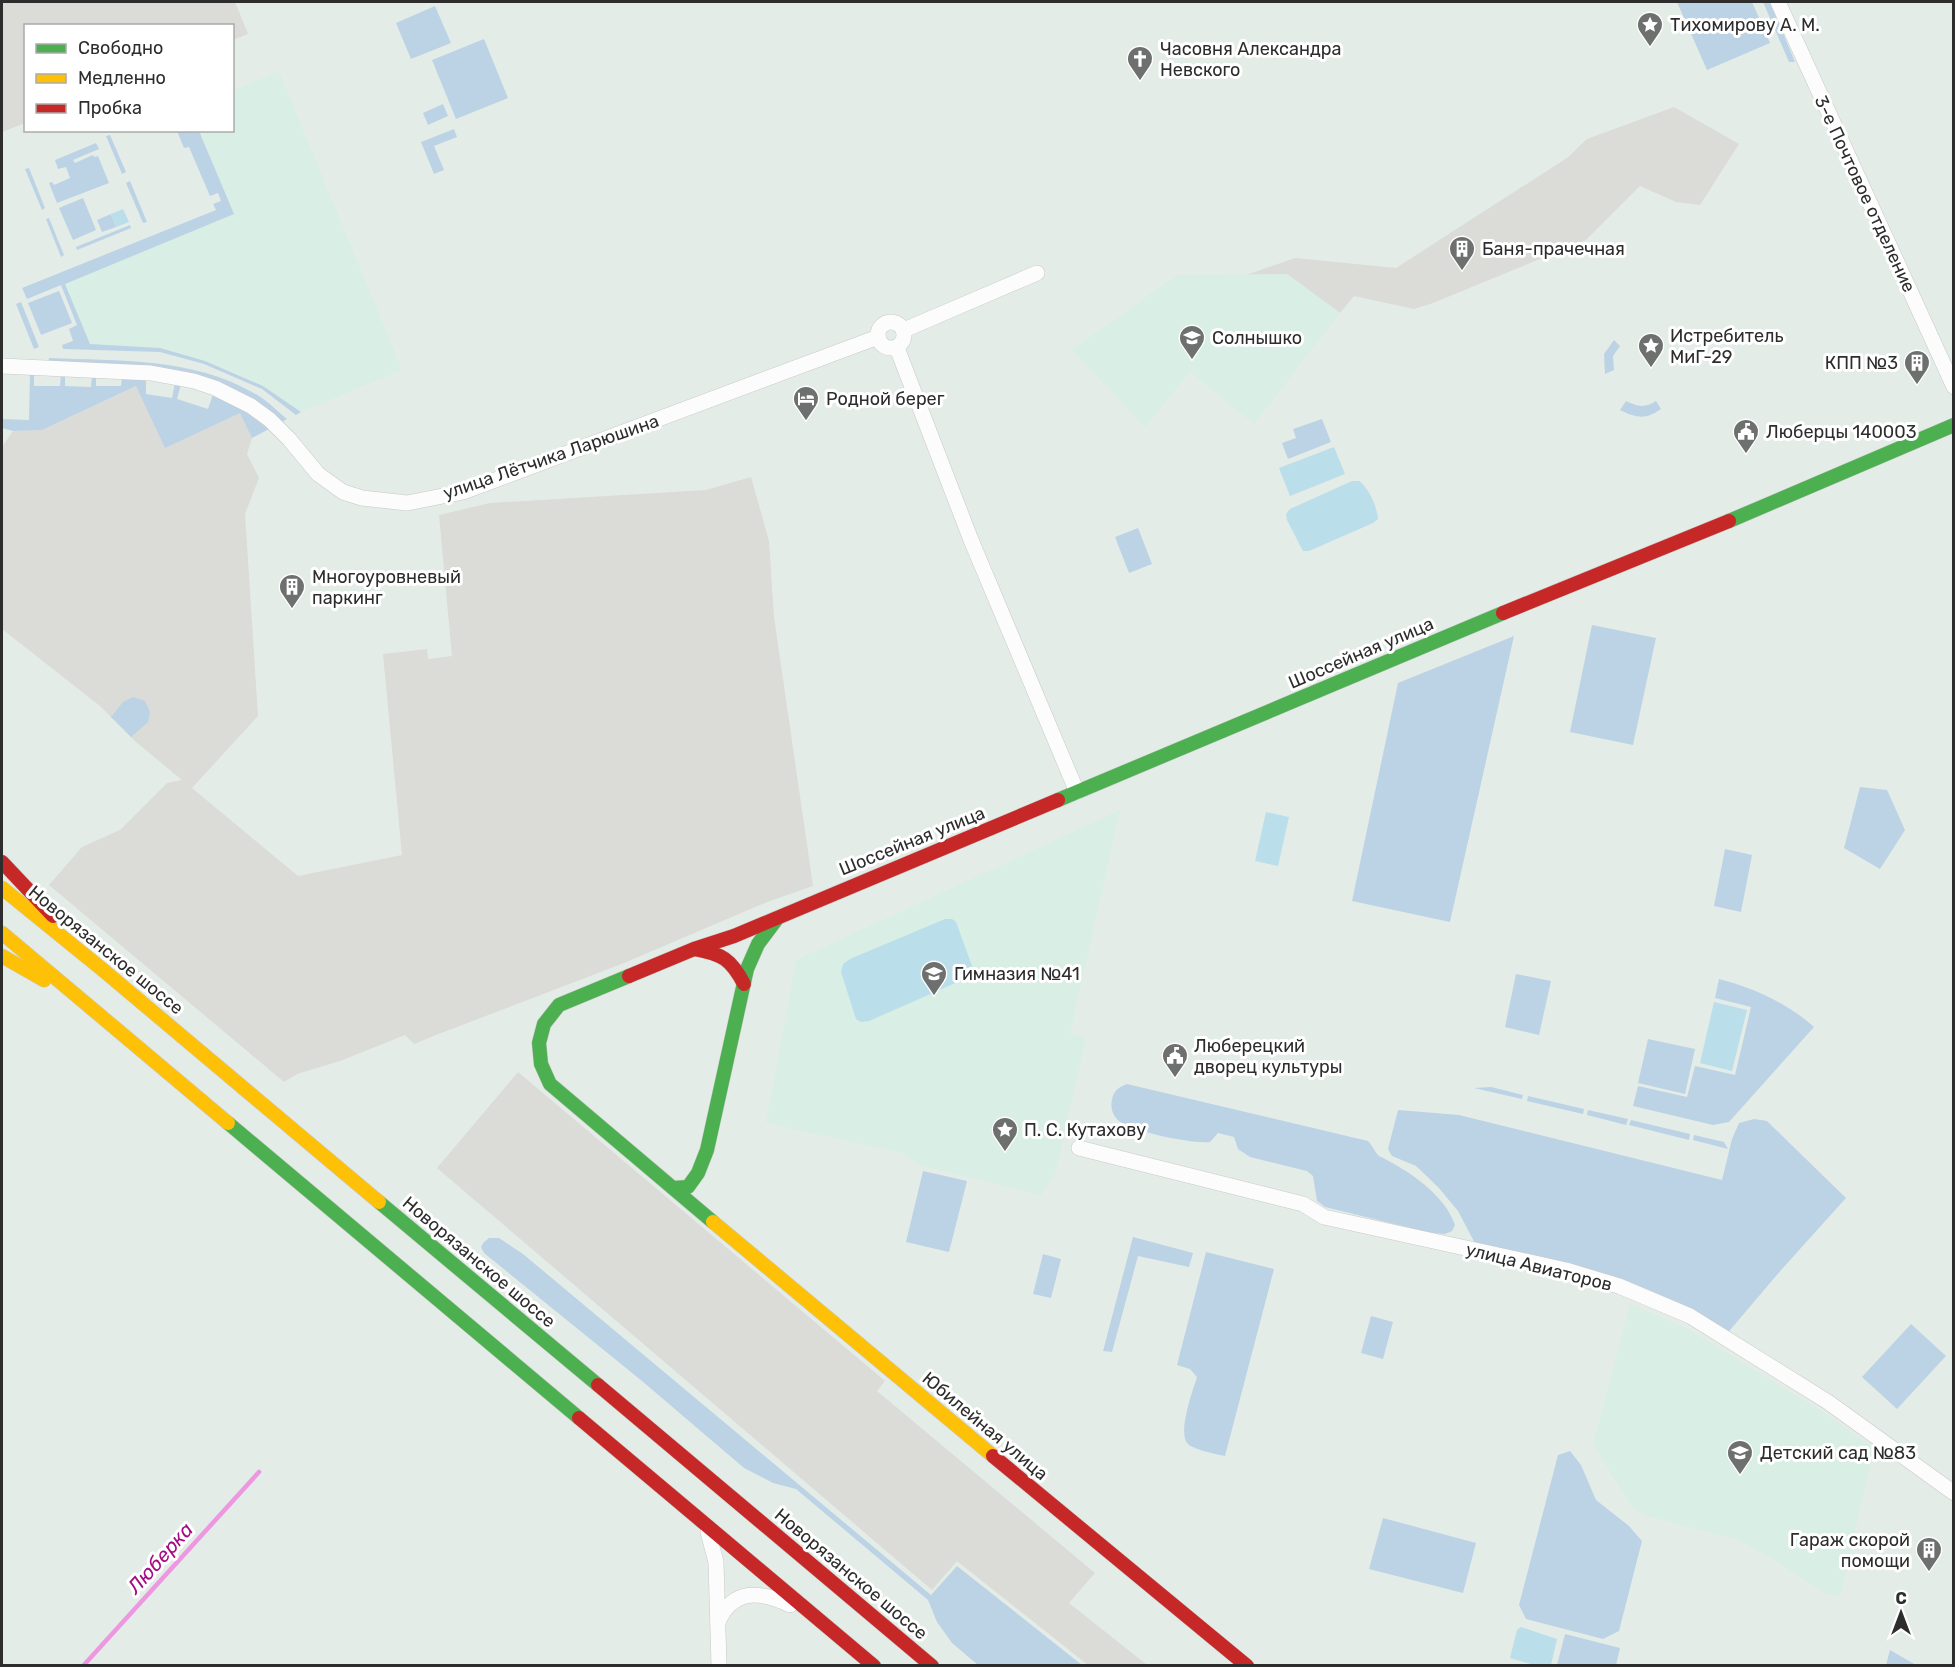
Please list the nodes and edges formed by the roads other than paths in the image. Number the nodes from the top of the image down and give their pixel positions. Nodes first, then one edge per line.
1 (1778, 2) edge
2 (1037, 273) dead end
3 (904, 330) junction
4 (878, 338) junction
5 (897, 348) junction
6 (2, 366) edge
7 (1953, 387) edge
8 (1953, 425) edge
9 (1077, 792) junction
10 (2, 862) edge
11 (2, 888) edge
12 (782, 914) junction
13 (2, 933) edge
14 (694, 949) junction
15 (2, 956) edge
16 (103, 970) junction
17 (744, 984) junction
18 (89, 1006) junction
19 (1079, 1148) dead end
20 (699, 1176) junction
21 (673, 1188) junction
22 (702, 1213) junction
23 (1953, 1492) edge
24 (693, 1513) junction
25 (820, 1620) junction
26 (718, 1622) junction
27 (719, 1665) edge
28 (874, 1665) edge
29 (932, 1665) edge
30 (1246, 1665) edge

1 - 7 street, 3-е Почтовое отделение
2 - 3 street, улица Лётчика Ларюшина
3 - 4 street, улица Лётчика Ларюшина
3 - 5 street
4 - 5 street
4 - 6 street, улица Лётчика Ларюшина
5 - 9 street
8 - 9 main road, Шоссейная улица
9 - 12 main road, Шоссейная улица
10 - 16 main road
11 - 16 main road, Новорязанское шоссе
12 - 14 main road, Шоссейная улица
12 - 17 main road, Шоссейная улица
13 - 18 main road
14 - 17 main road
14 - 21 main road, Шоссейная улица
15 - 18 main road
16 - 29 main road, Новорязанское шоссе
17 - 20 main road, Шоссейная улица
18 - 24 main road
19 - 23 street, улица Авиаторов
20 - 21 main road
20 - 22 main road
21 - 22 main road, Юбилейная улица
22 - 30 main road, Юбилейная улица
24 - 25 main road
24 - 26 street
25 - 26 street
25 - 28 main road
26 - 27 street

